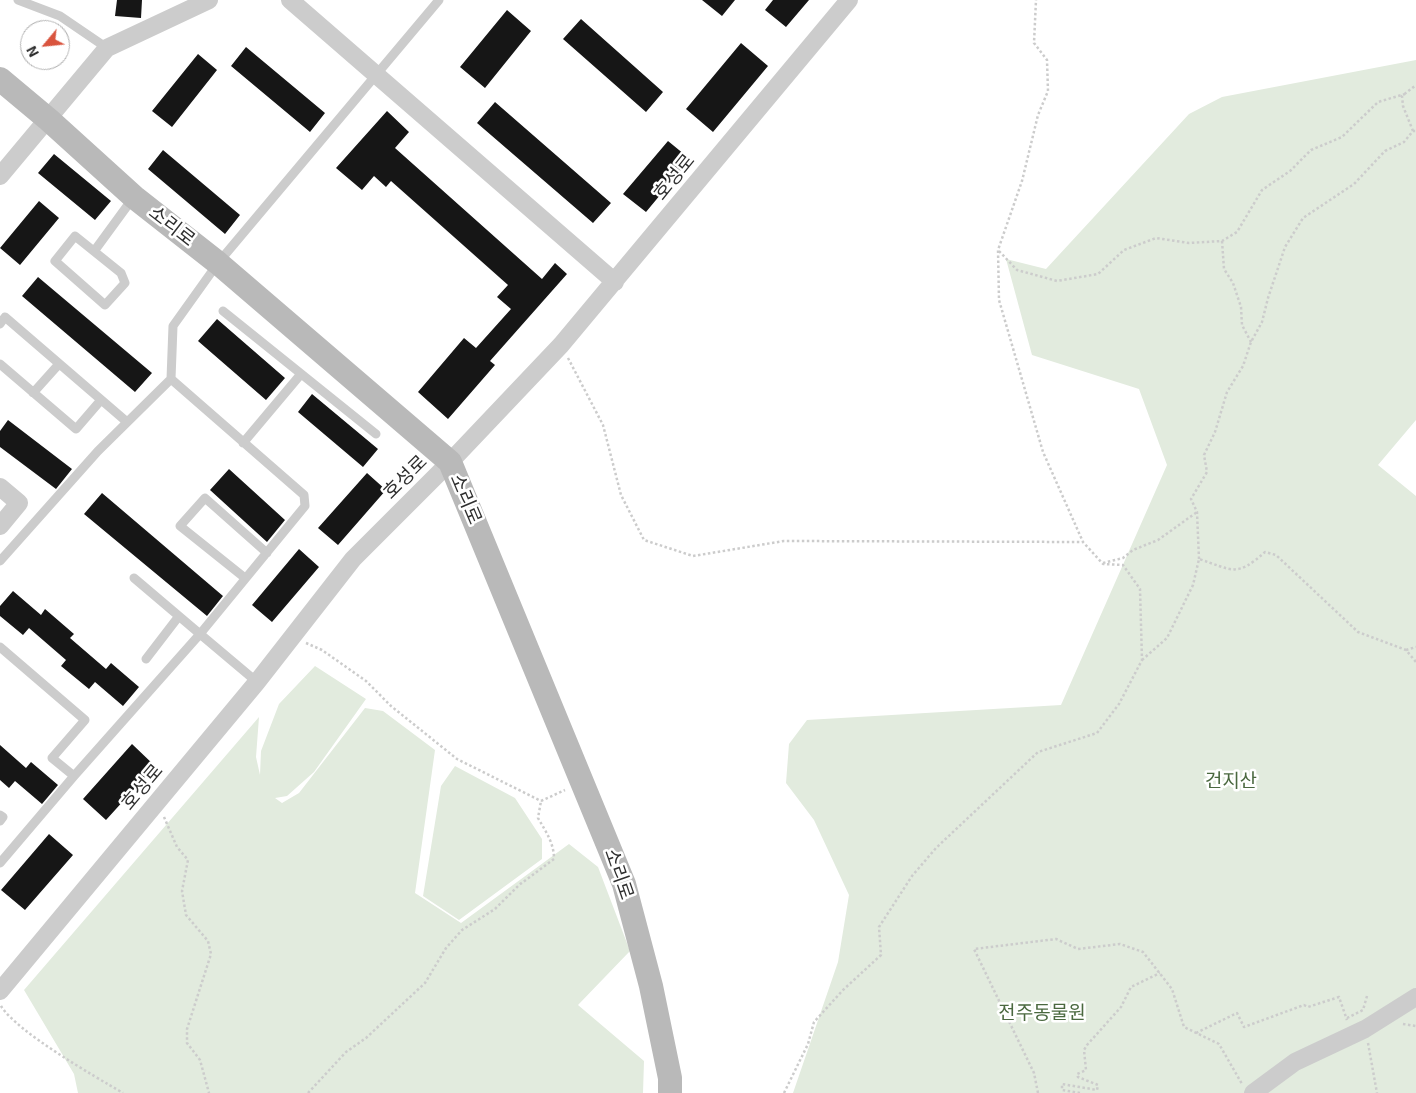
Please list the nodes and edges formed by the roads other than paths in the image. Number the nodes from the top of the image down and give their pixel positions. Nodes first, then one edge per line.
1 (18, 0) edge
2 (209, 0) edge
3 (290, 0) edge
4 (439, 0) edge
5 (849, 0) edge
6 (107, 48) junction
7 (377, 76) junction
8 (0, 80) edge
9 (49, 120) junction
10 (0, 176) edge
11 (134, 196) junction
12 (94, 250) junction
13 (218, 263) junction
14 (615, 282) junction
15 (223, 311) dead end
16 (0, 324) edge
17 (0, 364) edge
18 (59, 364) junction
19 (301, 374) junction
20 (171, 379) junction
21 (33, 393) junction
22 (101, 400) junction
23 (127, 422) junction
24 (376, 434) dead end
25 (243, 443) junction
26 (450, 462) junction
27 (0, 487) edge
28 (0, 526) edge
29 (266, 553) junction
30 (0, 561) edge
31 (134, 578) dead end
32 (244, 578) junction
33 (179, 616) junction
34 (200, 634) junction
35 (0, 647) edge
36 (146, 659) dead end
37 (257, 682) junction
38 (74, 776) junction
39 (0, 815) edge
40 (0, 821) edge
41 (0, 863) edge
42 (0, 991) edge
43 (1416, 997) edge
44 (1248, 1089) edge
45 (670, 1093) edge

1 - 6 lane
2 - 6 street
3 - 7 street
4 - 7 lane
5 - 14 street, 호성로
6 - 9 street
7 - 13 lane
7 - 14 street
8 - 9 street, 소리로
9 - 10 street
9 - 11 street, 소리로
11 - 12 lane
11 - 13 street, 소리로
12 - 12 lane
13 - 20 lane
13 - 26 street, 소리로
14 - 26 street, 호성로
15 - 19 lane
16 - 18 lane
17 - 21 lane
18 - 21 lane
18 - 22 lane
19 - 24 lane
19 - 25 lane
20 - 23 lane
20 - 25 lane
21 - 22 lane
22 - 23 lane
23 - 30 lane
25 - 29 lane
26 - 37 street, 호성로
26 - 45 street, 소리로
27 - 28 street
29 - 32 lane
29 - 32 lane
31 - 33 lane
32 - 34 lane
33 - 34 lane
33 - 36 lane
34 - 37 lane
34 - 38 lane
35 - 38 lane
37 - 42 street, 호성로
38 - 41 lane
39 - 40 lane
43 - 44 street

